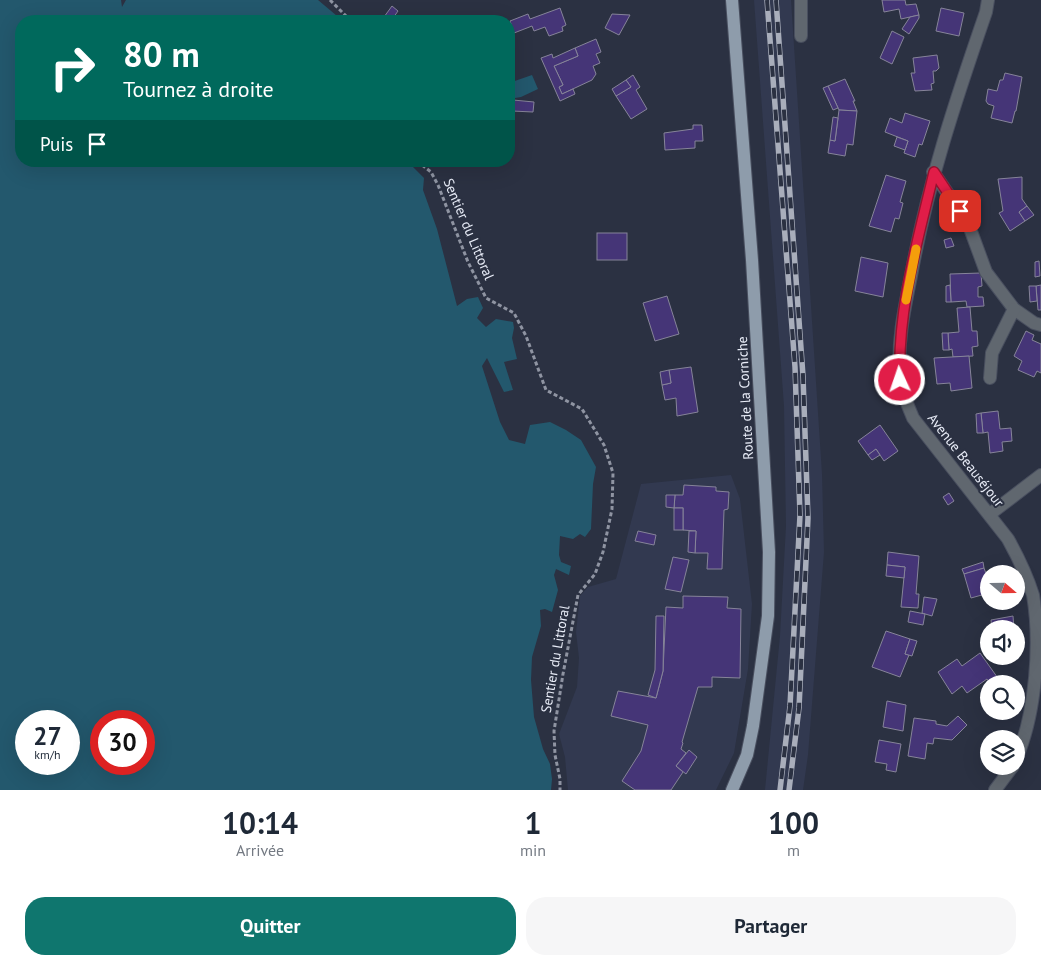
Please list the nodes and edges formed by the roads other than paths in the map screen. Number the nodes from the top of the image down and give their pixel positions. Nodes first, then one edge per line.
1 (732, 0) edge
2 (801, 0) edge
3 (988, 0) edge
4 (801, 36) dead end
5 (934, 172) junction
6 (1014, 309) junction
7 (1041, 325) edge
8 (990, 378) dead end
9 (1041, 475) edge
10 (990, 514) junction
11 (1025, 739) edge
12 (1008, 775) edge
13 (1000, 788) edge
14 (732, 790) edge

1 - 14 main road, Route de la Corniche
2 - 4 street
3 - 5 street, Avenue Beauséjour
5 - 6 street
5 - 10 street, Avenue Beauséjour
6 - 7 street
6 - 8 street
9 - 10 street
10 - 11 street, Avenue Beauséjour
12 - 13 street

